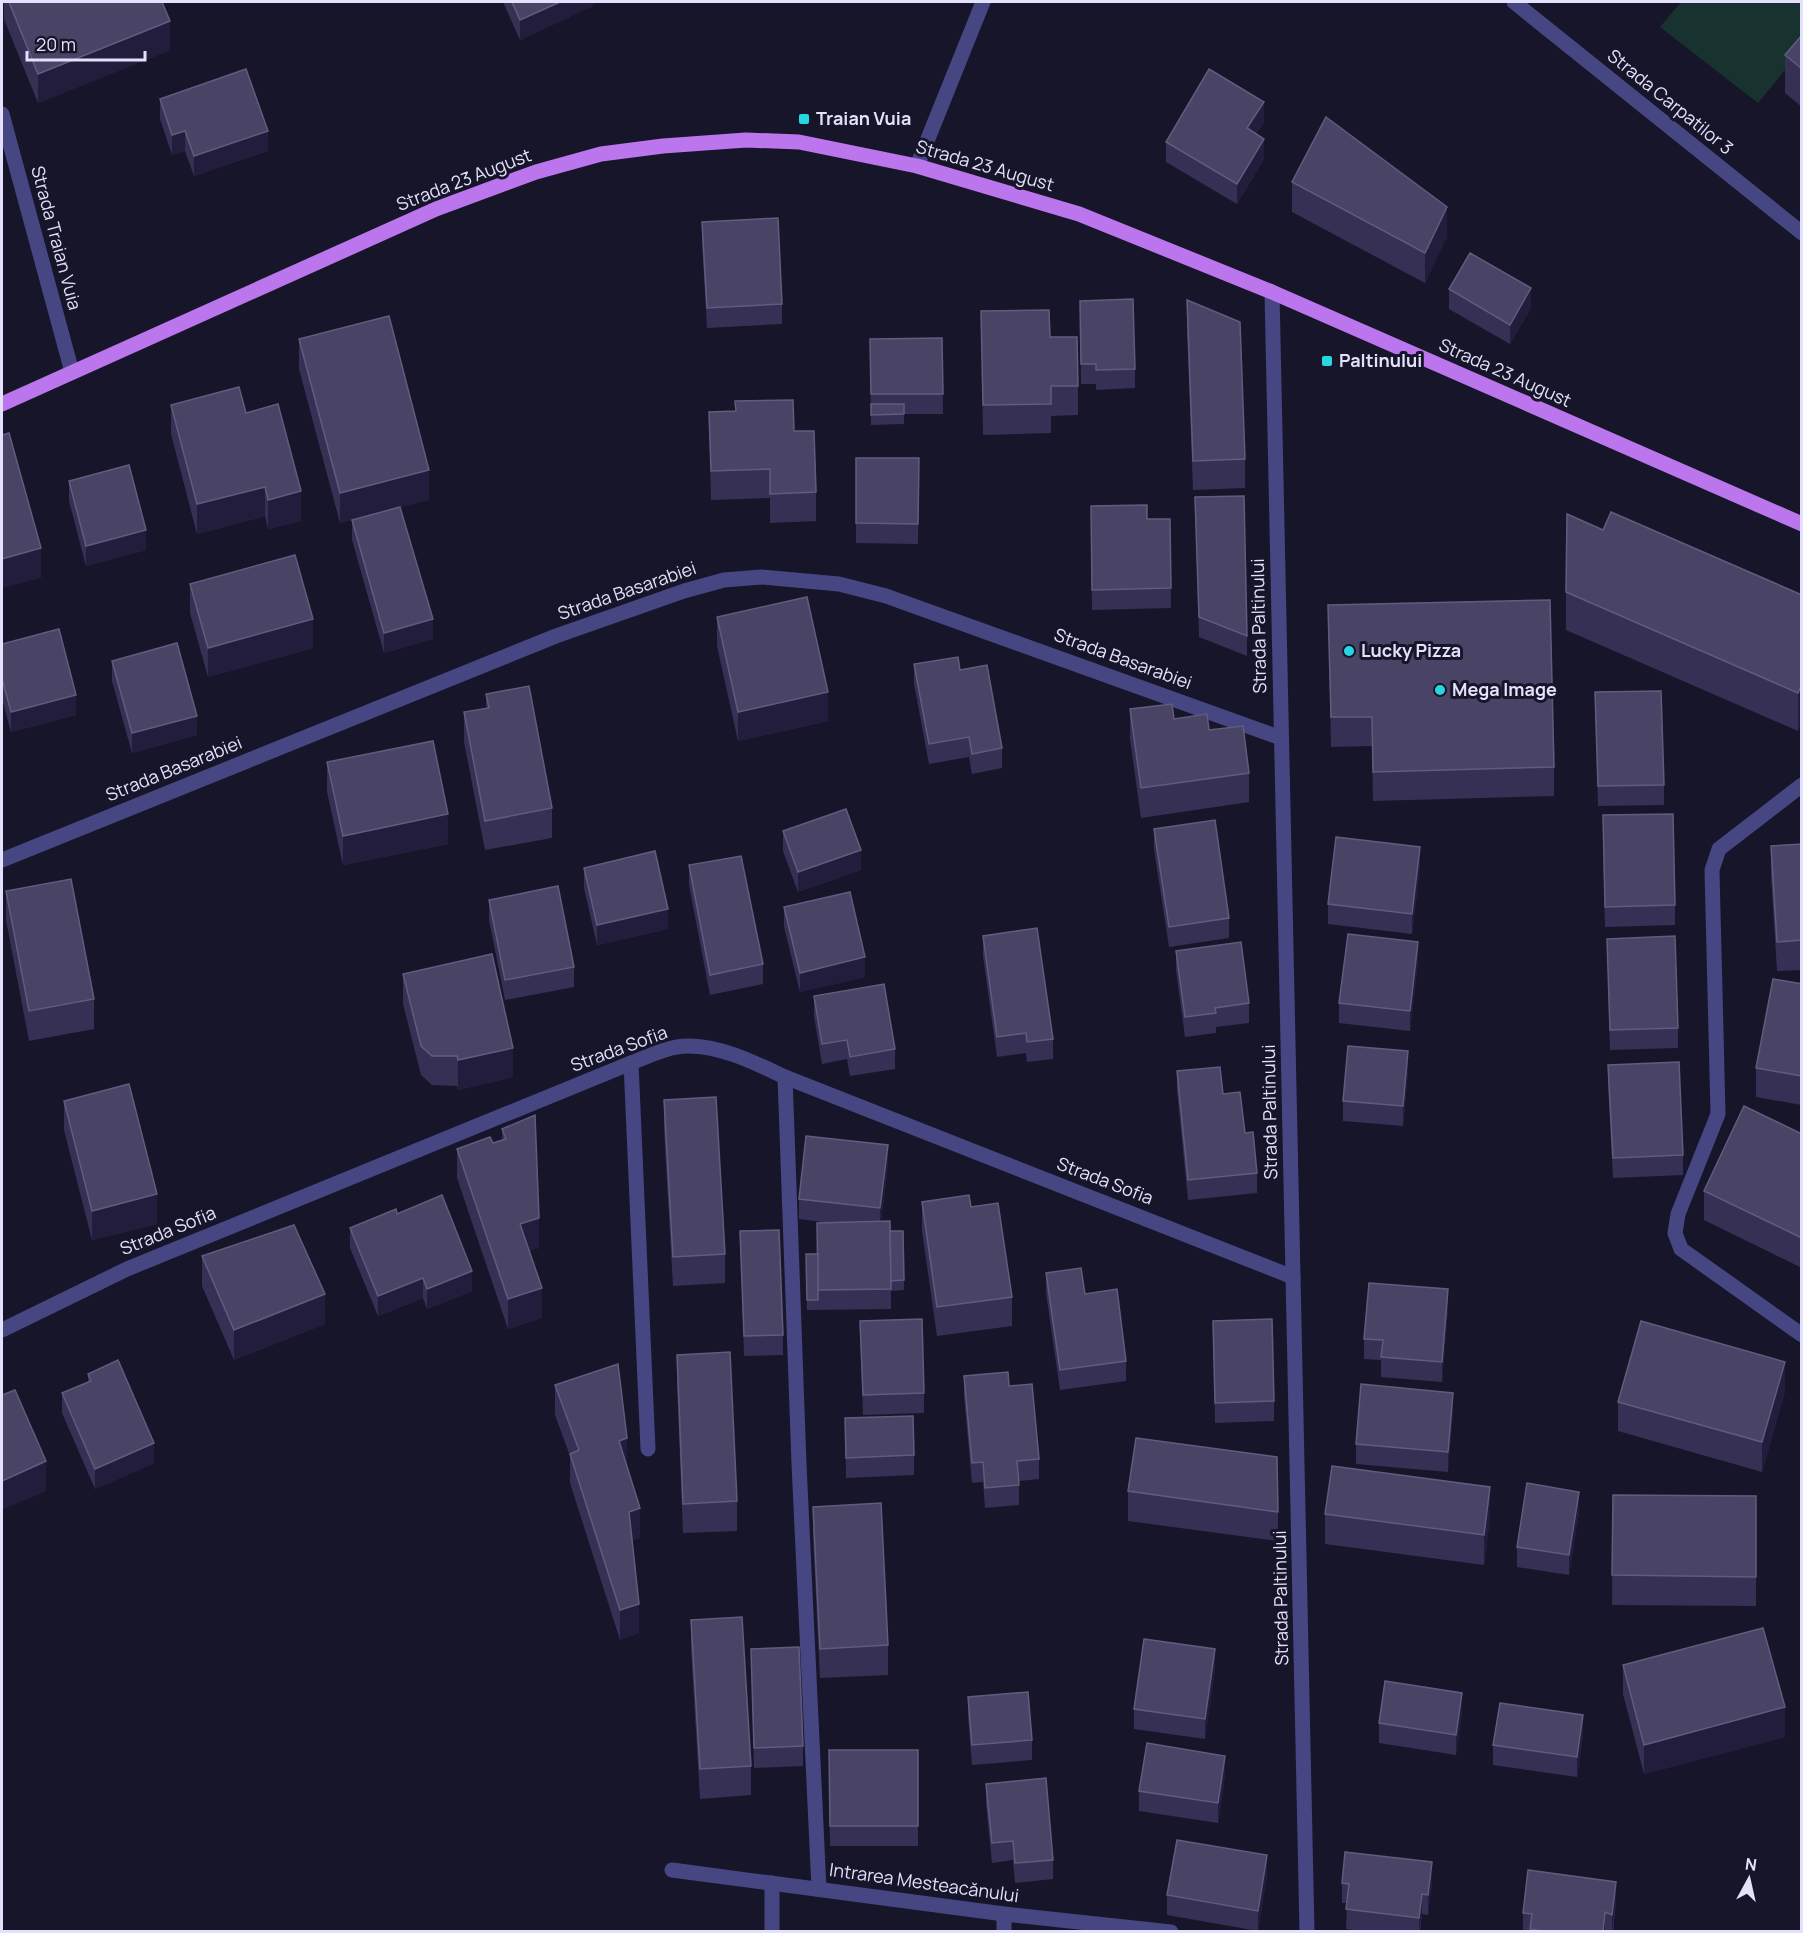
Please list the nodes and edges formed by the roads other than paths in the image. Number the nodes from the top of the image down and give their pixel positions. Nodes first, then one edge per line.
1 (983, 2) edge
2 (1514, 2) edge
3 (2, 114) edge
4 (917, 166) junction
5 (1802, 233) edge
6 (1272, 292) junction
7 (72, 372) junction
8 (2, 404) edge
9 (1802, 524) edge
10 (1281, 738) junction
11 (1802, 785) edge
12 (2, 860) edge
13 (631, 1063) junction
14 (785, 1077) junction
15 (1293, 1277) junction
16 (2, 1330) edge
17 (1802, 1335) edge
18 (648, 1449) dead end
19 (672, 1870) dead end
20 (772, 1883) junction
21 (819, 1889) junction
22 (1004, 1914) junction
23 (772, 1932) edge
24 (1004, 1932) edge
25 (1171, 1932) edge
26 (1307, 1932) edge

1 - 4 street
2 - 5 street, Strada Carpatilor 3
3 - 7 street, Strada Traian Vuia
4 - 6 main road, Strada 23 August
4 - 7 main road, Strada 23 August
6 - 9 main road, Strada 23 August
6 - 10 street, Strada Paltinului
7 - 8 main road, Strada 23 August
10 - 12 street, Strada Basarabiei
10 - 15 street, Strada Paltinului
11 - 17 street
13 - 14 street, Strada Sofia
13 - 16 street, Strada Sofia
13 - 18 street
14 - 15 street, Strada Sofia
14 - 21 street
15 - 26 street, Strada Paltinului
19 - 20 street, Intrarea Mesteacănului
20 - 21 street, Intrarea Mesteacănului
20 - 23 street
21 - 22 street, Intrarea Mesteacănului
22 - 24 street
22 - 25 street, Intrarea Mesteacănului

